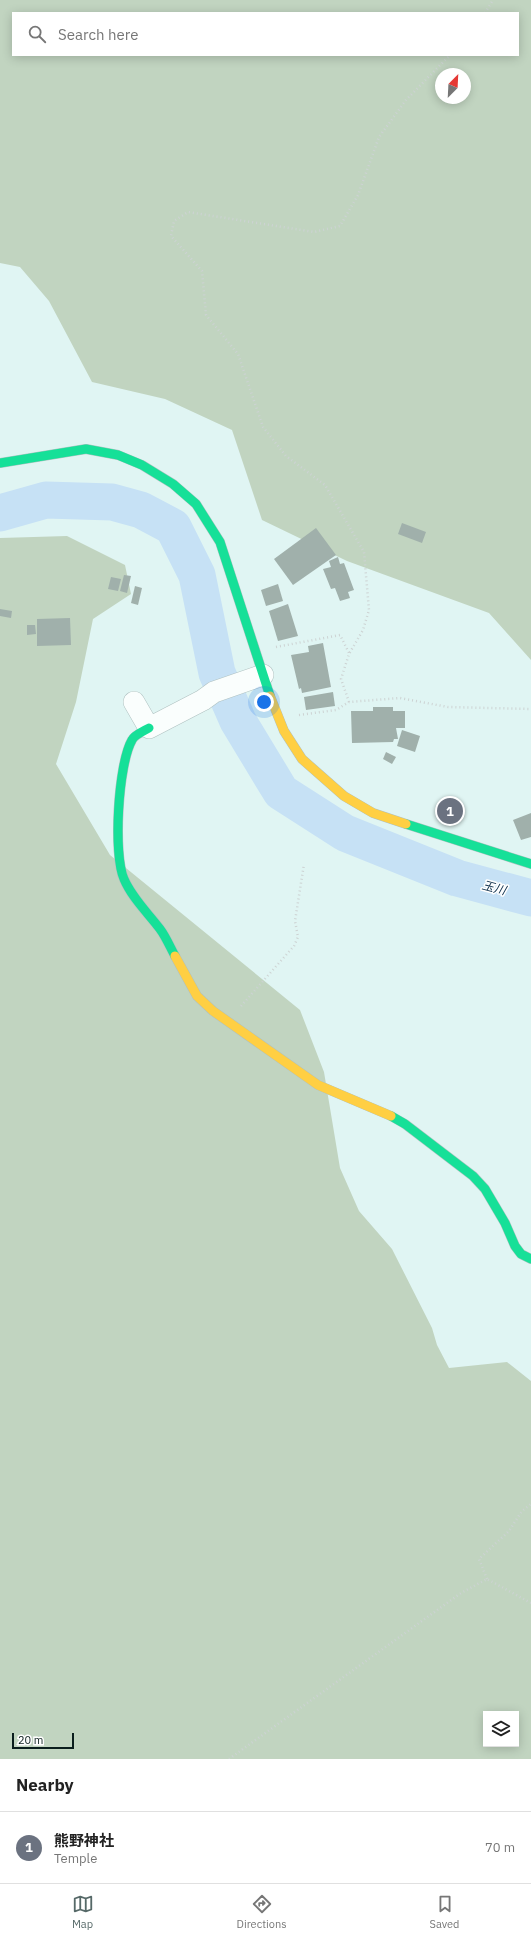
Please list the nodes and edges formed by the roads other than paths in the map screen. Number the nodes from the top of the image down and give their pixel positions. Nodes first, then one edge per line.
1 (0, 464) edge
2 (263, 675) junction
3 (134, 702) dead end
4 (149, 728) junction
5 (531, 864) edge
6 (531, 1258) edge

1 - 2 street
2 - 4 street
2 - 5 street
3 - 4 street
4 - 6 street

